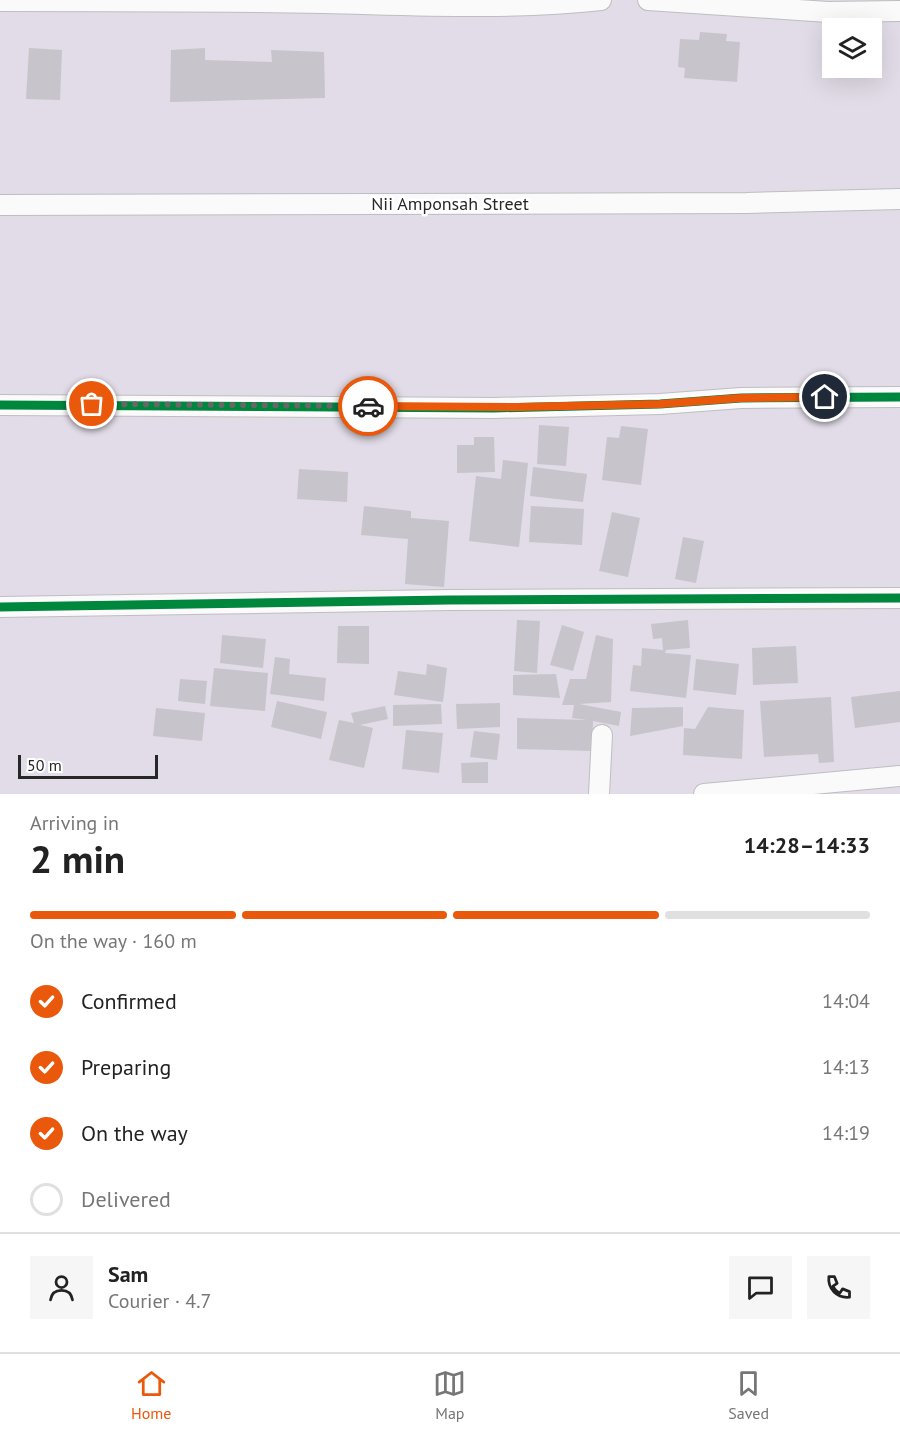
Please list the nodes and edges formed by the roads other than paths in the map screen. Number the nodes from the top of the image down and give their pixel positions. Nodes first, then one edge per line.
1 (601, 0) edge
2 (648, 0) edge
3 (0, 1) edge
4 (900, 11) edge
5 (900, 199) edge
6 (0, 205) edge
7 (900, 397) edge
8 (0, 405) edge
9 (900, 598) edge
10 (0, 608) edge
11 (602, 735) dead end
12 (900, 776) edge
13 (599, 794) edge
14 (704, 794) edge

1 - 3 street
2 - 4 street
5 - 6 street, Nii Amponsah Street
7 - 8 street
9 - 10 street
11 - 13 street
12 - 14 street

